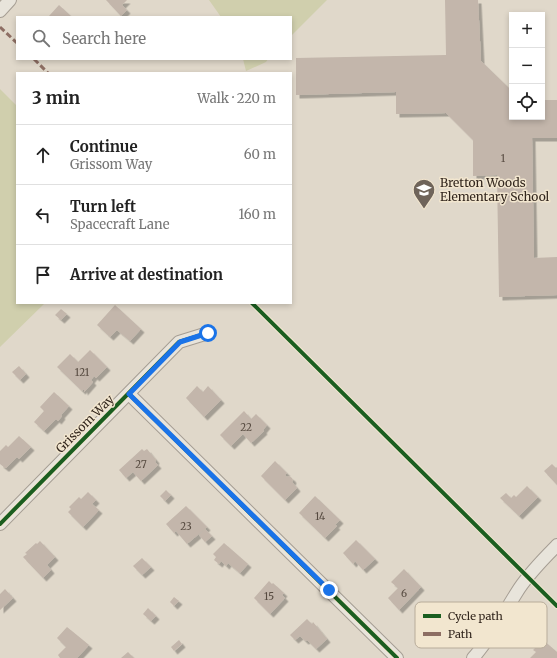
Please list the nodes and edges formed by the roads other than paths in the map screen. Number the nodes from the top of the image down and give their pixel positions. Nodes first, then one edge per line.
1 (10, 0) edge
2 (0, 10) edge
3 (208, 333) dead end
4 (129, 394) junction
5 (0, 524) edge
6 (557, 545) edge
7 (511, 602) edge
8 (480, 648) edge
9 (397, 658) edge
10 (473, 658) edge

1 - 2 street
3 - 4 street, Grissom Way
4 - 5 street, Grissom Way
4 - 9 street
6 - 7 street
8 - 10 street

